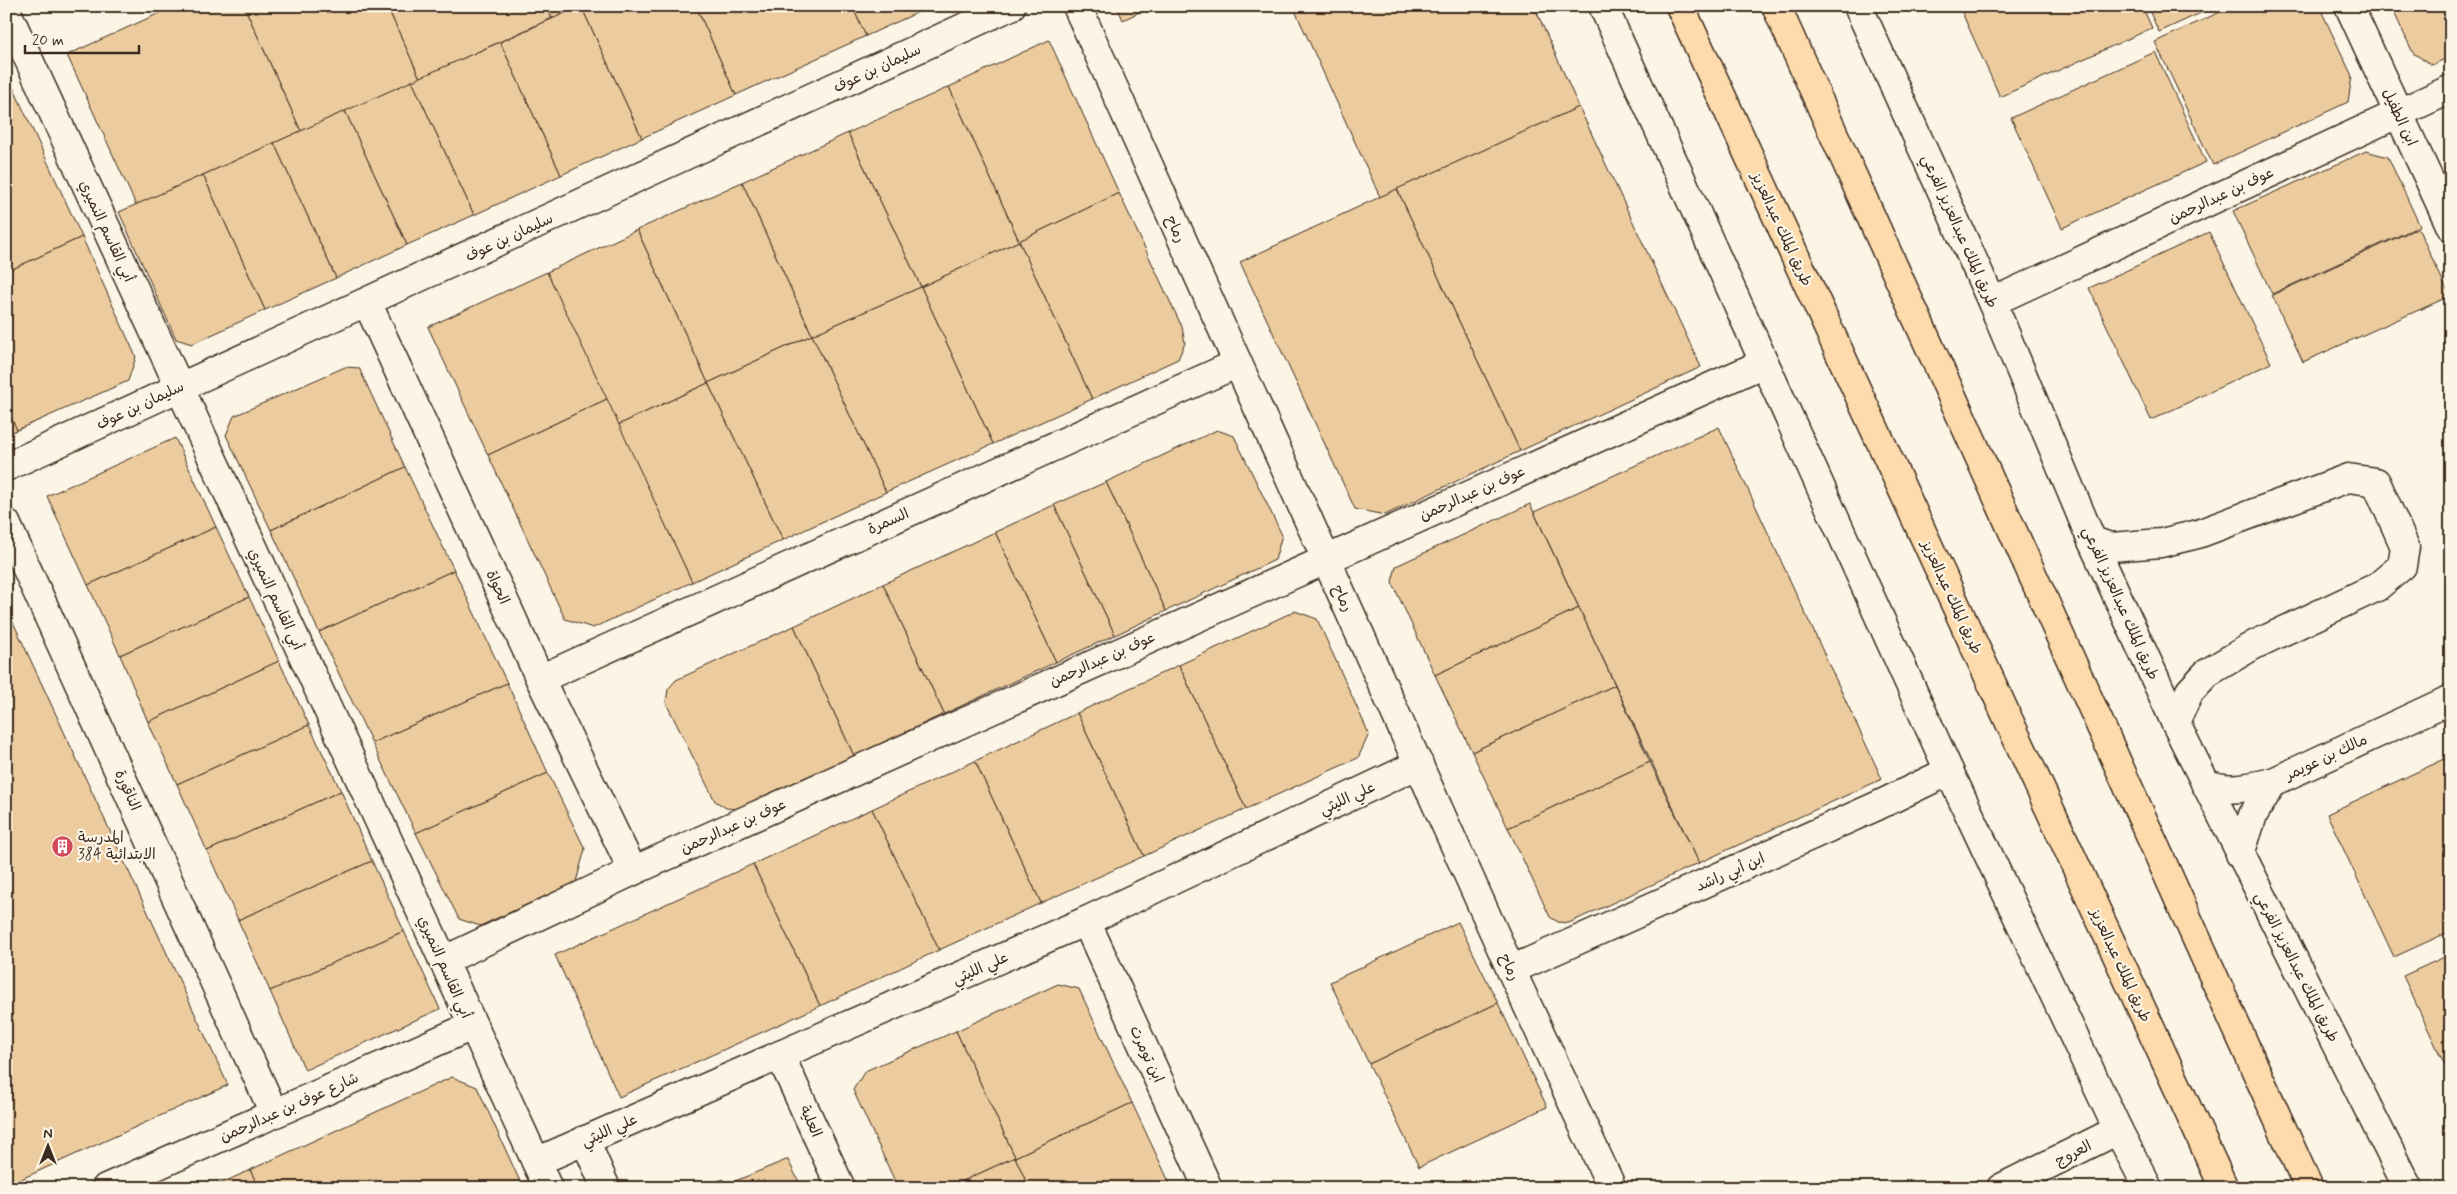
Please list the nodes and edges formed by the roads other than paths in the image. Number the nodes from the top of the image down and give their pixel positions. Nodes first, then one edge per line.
1 (1011, 6) edge
2 (1077, 6) edge
3 (1603, 6) edge
4 (1680, 6) edge
5 (1776, 6) edge
6 (1858, 6) edge
7 (2348, 6) edge
8 (6, 10) edge
9 (2451, 88) edge
10 (2398, 113) junction
11 (2451, 227) edge
12 (367, 302) junction
13 (1992, 302) junction
14 (1764, 363) junction
15 (1236, 364) junction
16 (178, 387) junction
17 (6, 467) edge
18 (6, 523) edge
19 (2092, 541) junction
20 (1325, 559) junction
21 (540, 679) junction
22 (2451, 699) edge
23 (2175, 722) junction
24 (1419, 764) junction
25 (1949, 771) junction
26 (2273, 782) junction
27 (2205, 783) junction
28 (2240, 854) junction
29 (633, 871) junction
30 (1086, 921) junction
31 (443, 961) junction
32 (1511, 970) junction
33 (472, 1026) junction
34 (780, 1054) junction
35 (274, 1113) junction
36 (2118, 1130) junction
37 (585, 1140) junction
38 (536, 1162) junction
39 (106, 1188) edge
40 (548, 1188) edge
41 (606, 1188) edge
42 (841, 1188) edge
43 (1208, 1188) edge
44 (1612, 1188) edge
45 (2000, 1188) edge
46 (2148, 1188) edge
47 (2224, 1188) edge
48 (2309, 1188) edge
49 (2408, 1188) edge

1 - 12 street, سليمان بن عوف
2 - 15 street, رماح
3 - 14 street
4 - 47 main road, طريق الملك عبدالعزيز
5 - 48 main road
6 - 13 street, طريق الملك عبدالعزيز الفرعي
7 - 10 street, ابن الطفيل
8 - 16 street, أبي القاسم النميري
9 - 10 street, عوف بن عبدالرحمن
10 - 11 street, ابن الطفيل
10 - 13 street, عوف بن عبدالرحمن
12 - 16 street, سليمان بن عوف
12 - 21 street, الحواة
13 - 19 street, طريق الملك عبدالعزيز الفرعي
14 - 20 street, عوف بن عبدالرحمن
14 - 25 street
15 - 20 street, رماح
15 - 21 street, السمرة
16 - 17 street, سليمان بن عوف
16 - 31 street, أبي القاسم النميري
18 - 35 street, الناقورة
19 - 23 street, طريق الملك عبدالعزيز الفرعي
19 - 23 street
20 - 24 street, رماح
20 - 29 street, عوف بن عبدالرحمن
21 - 29 street, الحواة
22 - 26 street, مالك بن عويمر
23 - 27 street, طريق الملك عبدالعزيز الفرعي
24 - 30 street, علي الليثي
24 - 32 street, رماح
25 - 32 street, ابن أبي راشد
25 - 36 street
26 - 27 street
26 - 28 street, مالك بن عويمر
27 - 28 street, طريق الملك عبدالعزيز الفرعي
28 - 49 street, طريق الملك عبدالعزيز الفرعي
29 - 31 street, عوف بن عبدالرحمن
30 - 34 street, علي الليثي
30 - 43 street, ابن تومرت
31 - 33 street, أبي القاسم النميري
32 - 44 street, رماح
33 - 35 street, شارع عوف بن عبدالرحمن
33 - 38 street, أبي القاسم النميري
34 - 37 street, علي الليثي
34 - 42 street, العلية
35 - 39 street, شارع عوف بن عبدالرحمن
36 - 45 street, العروج
36 - 46 street
37 - 38 street, علي الليثي
37 - 41 street
38 - 40 street, أبي القاسم النميري

